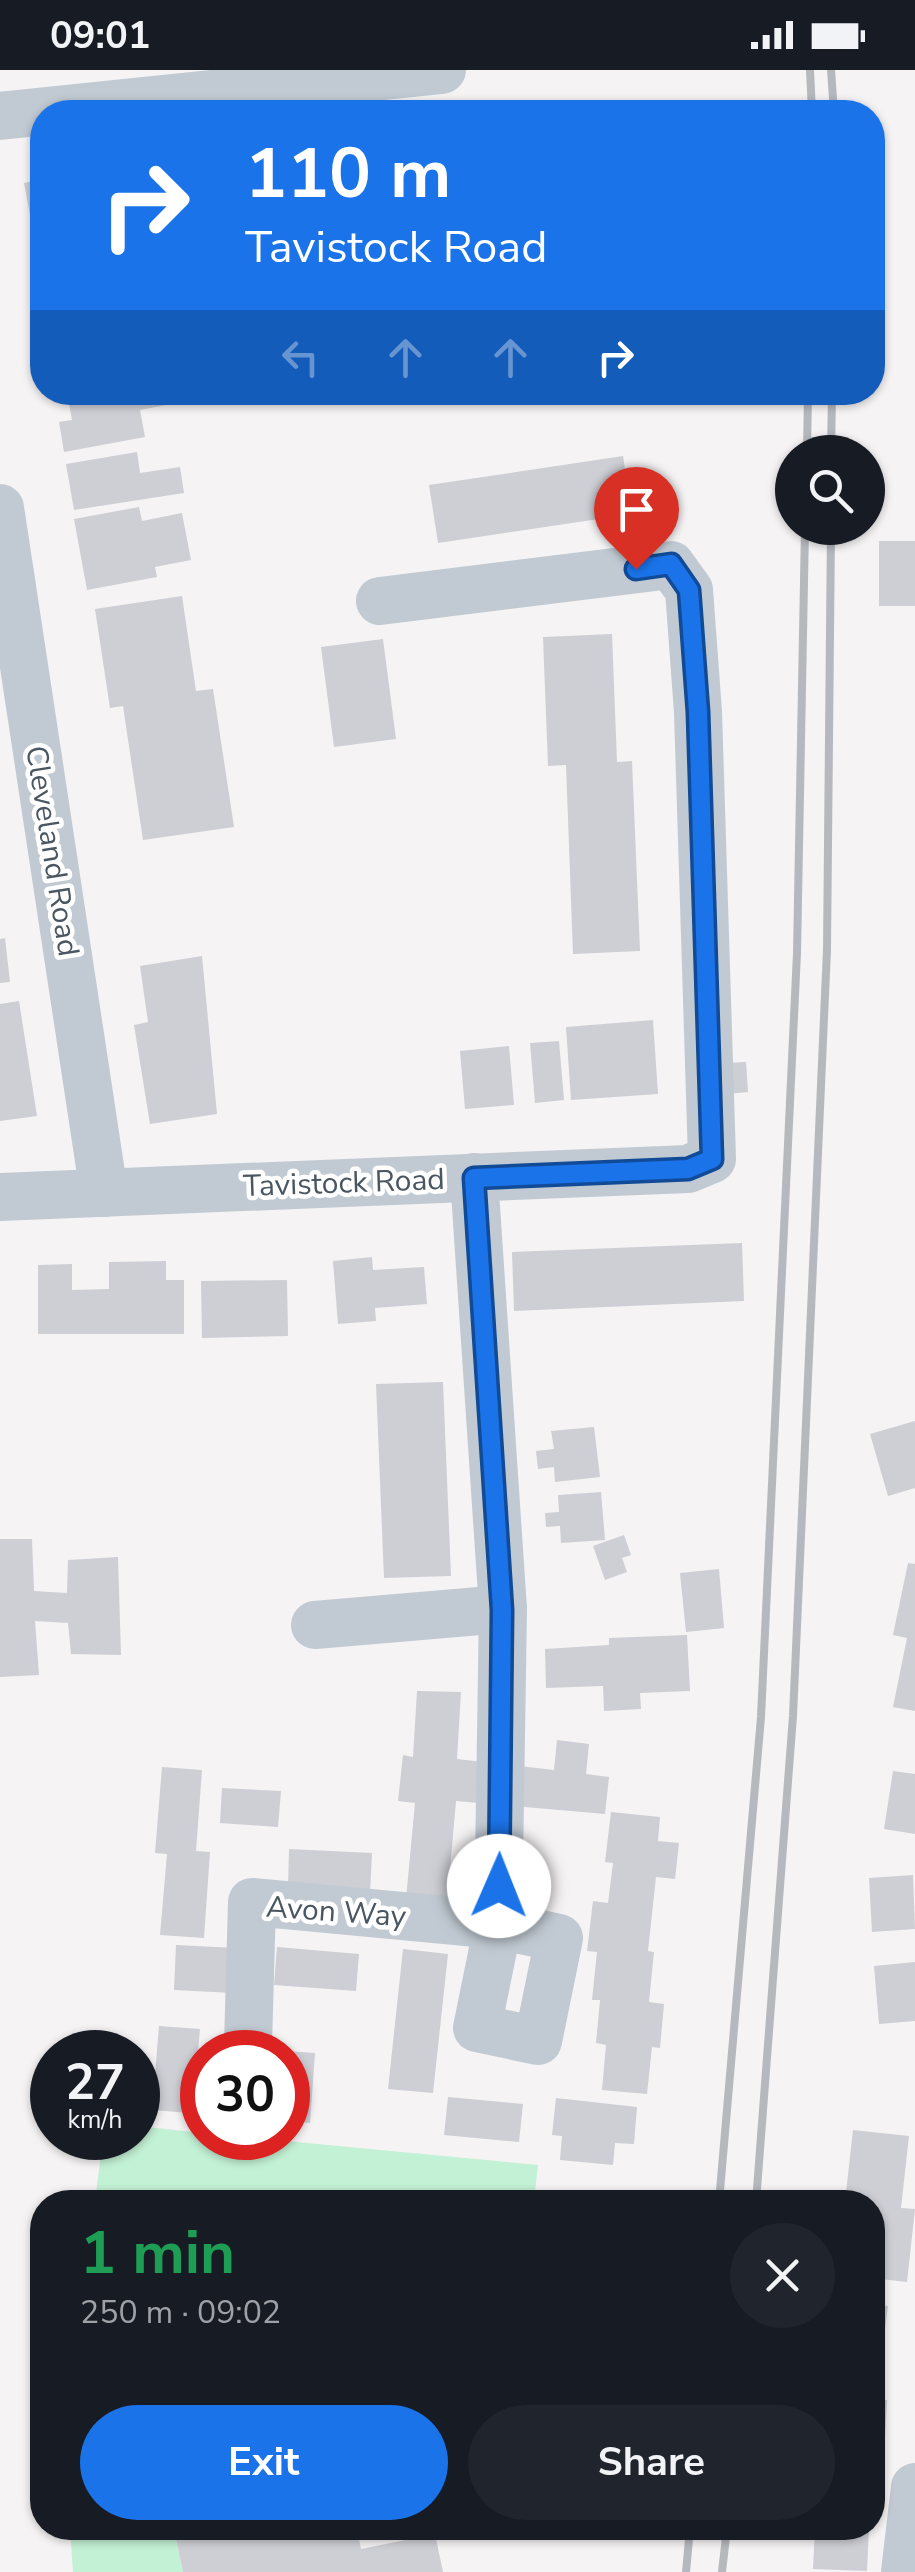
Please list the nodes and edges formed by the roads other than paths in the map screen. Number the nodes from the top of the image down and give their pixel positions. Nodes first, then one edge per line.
1 (442, 70) edge
2 (154, 100) edge
3 (30, 113) edge
4 (0, 116) edge
5 (0, 508) edge
6 (380, 601) dead end
7 (474, 1178) junction
8 (104, 1193) junction
9 (0, 1197) edge
10 (502, 1610) junction
11 (316, 1625) dead end
12 (248, 2030) edge
13 (915, 2487) edge
14 (906, 2572) edge

1 - 2 street
3 - 4 street
5 - 8 street, Cleveland Road
6 - 7 street, Tavistock Road
7 - 8 street, Tavistock Road
7 - 10 street, Avon Way
8 - 9 street, Tavistock Road
10 - 11 street
10 - 12 street, Avon Way
13 - 14 street

